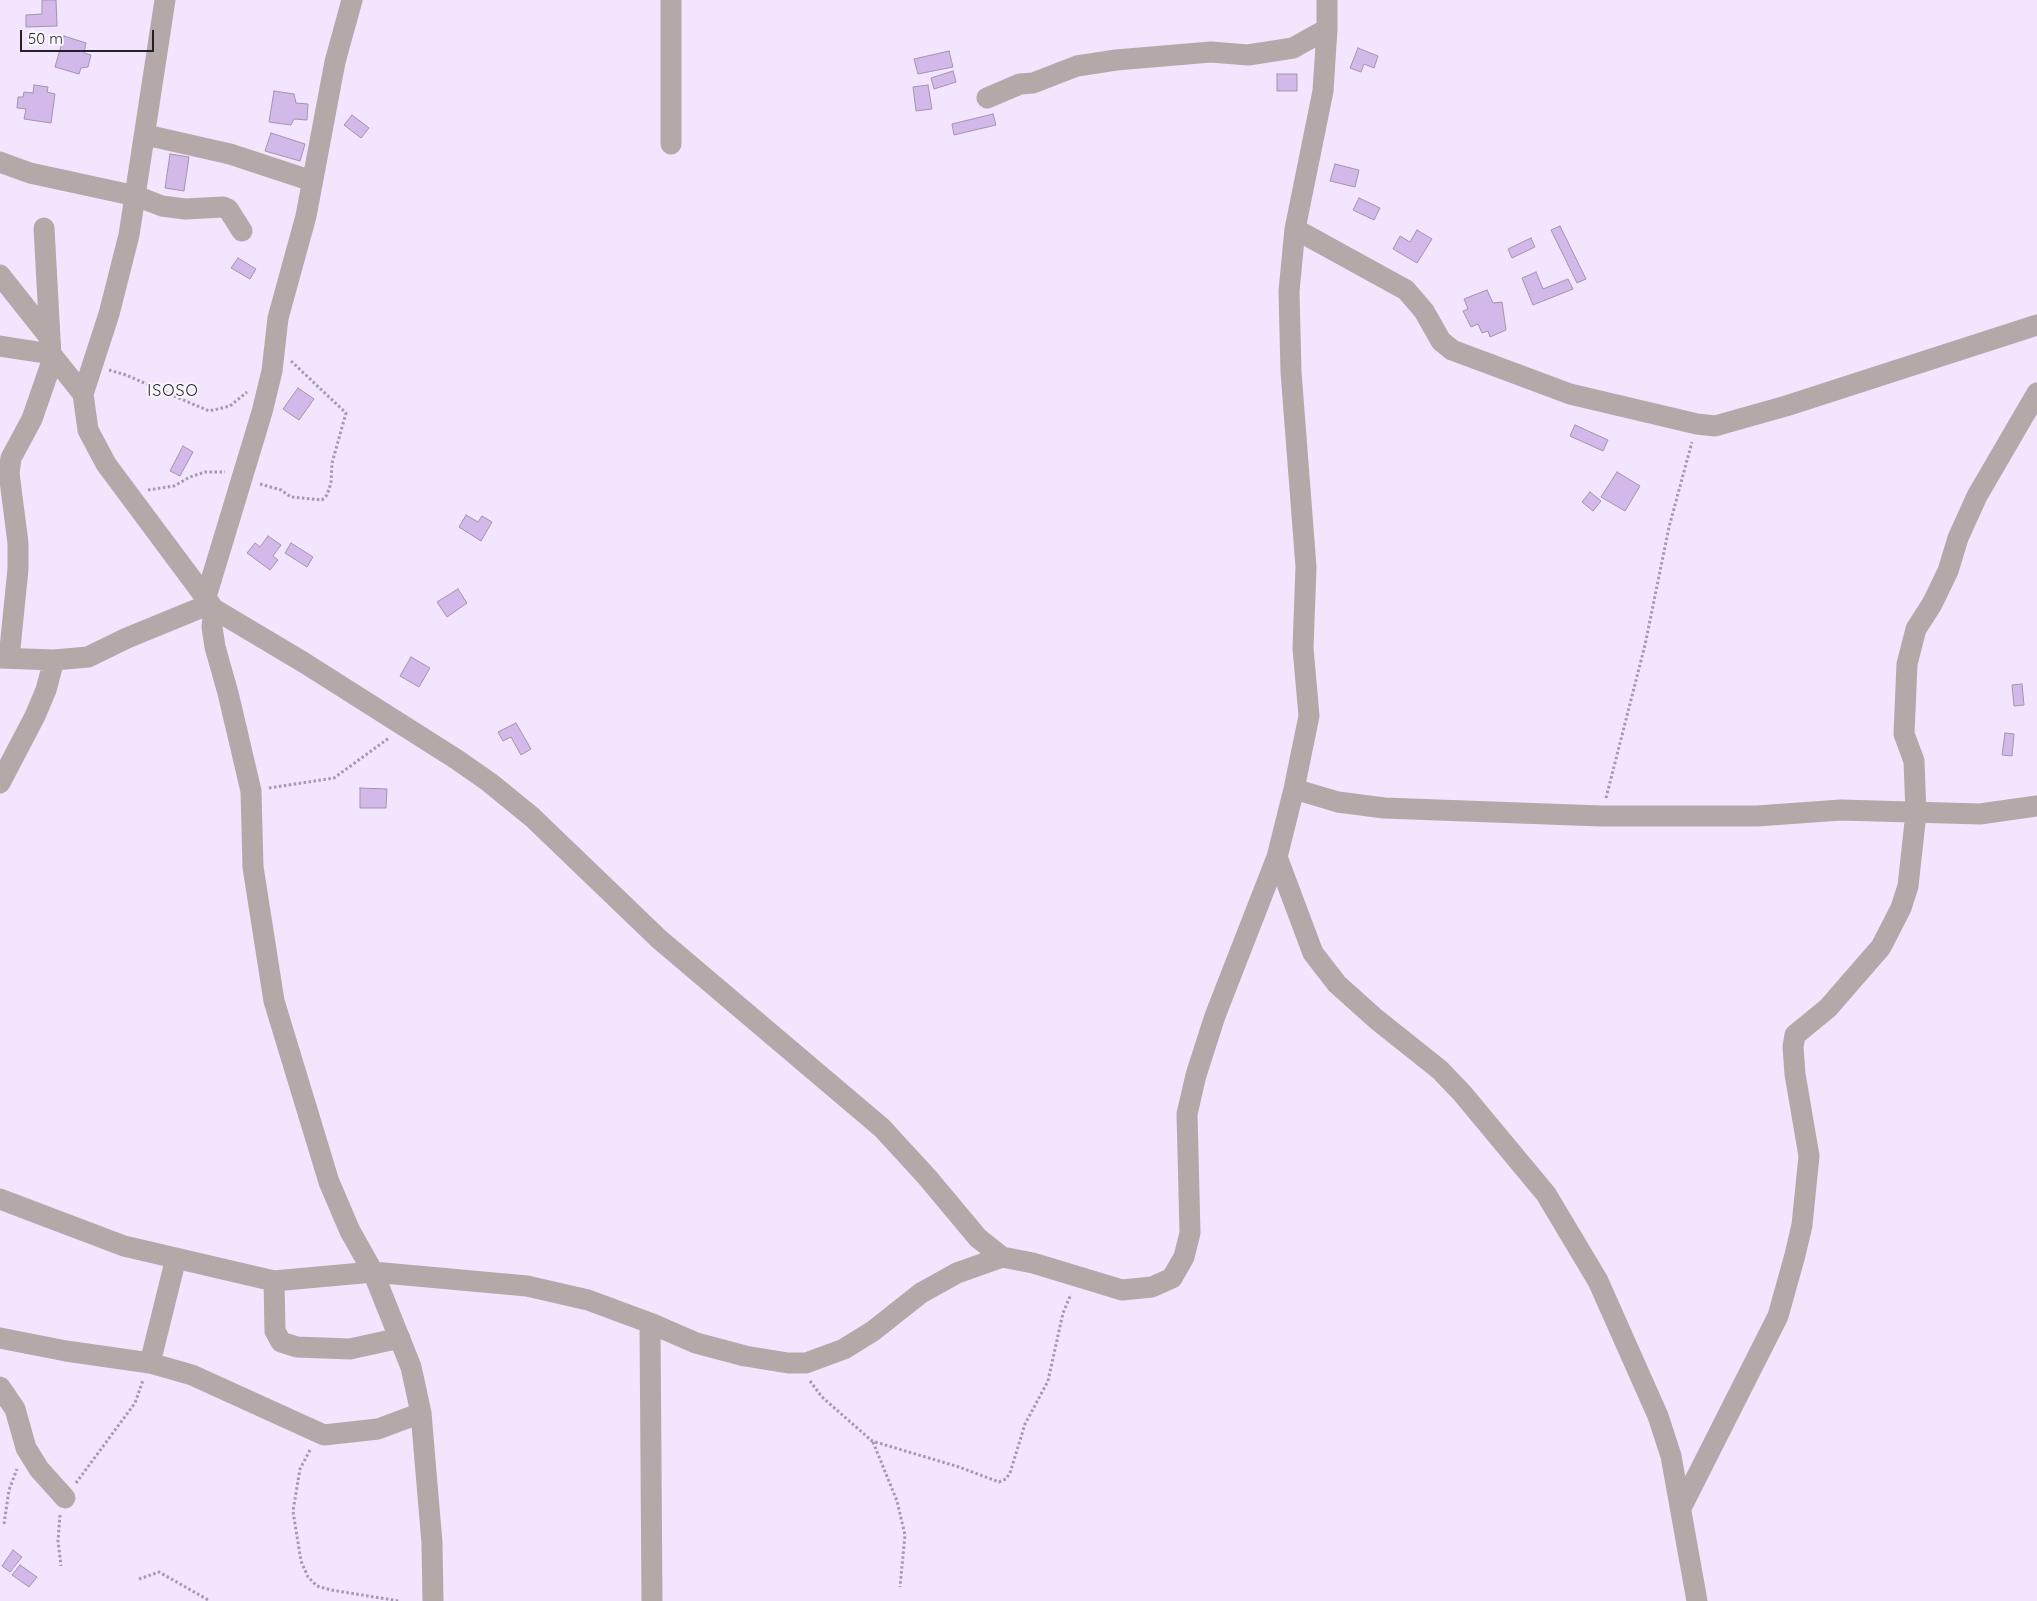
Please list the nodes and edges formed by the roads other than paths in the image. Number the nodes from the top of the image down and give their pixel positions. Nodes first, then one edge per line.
1 (165, 0) edge
2 (352, 0) edge
3 (671, 0) edge
4 (1327, 0) edge
5 (1327, 29) junction
6 (987, 98) dead end
7 (146, 135) junction
8 (671, 144) dead end
9 (0, 162) edge
10 (312, 181) junction
11 (136, 196) junction
12 (44, 228) dead end
13 (1295, 229) junction
14 (242, 231) dead end
15 (0, 275) edge
16 (2037, 325) edge
17 (0, 346) edge
18 (50, 346) junction
19 (2037, 393) edge
20 (83, 394) junction
21 (210, 603) junction
22 (4, 658) edge
23 (54, 660) junction
24 (0, 783) edge
25 (1294, 789) junction
26 (2037, 806) edge
27 (1916, 813) junction
28 (1277, 857) junction
29 (0, 1199) edge
30 (1002, 1257) junction
31 (176, 1258) junction
32 (373, 1272) junction
33 (274, 1281) junction
34 (650, 1323) junction
35 (0, 1338) edge
36 (400, 1338) junction
37 (150, 1363) junction
38 (0, 1387) edge
39 (421, 1413) junction
40 (65, 1498) road end
41 (1681, 1508) junction
42 (432, 1601) edge
43 (652, 1601) edge
44 (1697, 1601) edge

1 - 7 street
2 - 10 street
3 - 8 street
4 - 5 street
5 - 6 street
5 - 13 street
7 - 10 street
7 - 11 street
9 - 11 street
10 - 21 street
11 - 14 street
11 - 20 street
12 - 18 street
13 - 16 street
13 - 25 street
15 - 18 street
17 - 18 street
18 - 20 street
18 - 22 street
19 - 27 street
20 - 21 street
21 - 23 street
21 - 30 street
21 - 32 street
22 - 23 street
23 - 24 street
25 - 27 street
25 - 28 street
26 - 27 street
27 - 41 street
28 - 30 street
28 - 41 street
29 - 31 street
30 - 34 street
31 - 33 street
31 - 37 street
32 - 33 street
32 - 34 street
32 - 36 street
33 - 36 street
34 - 43 street
35 - 37 street
36 - 39 street
37 - 39 street
38 - 40 street
39 - 42 street
41 - 44 street

